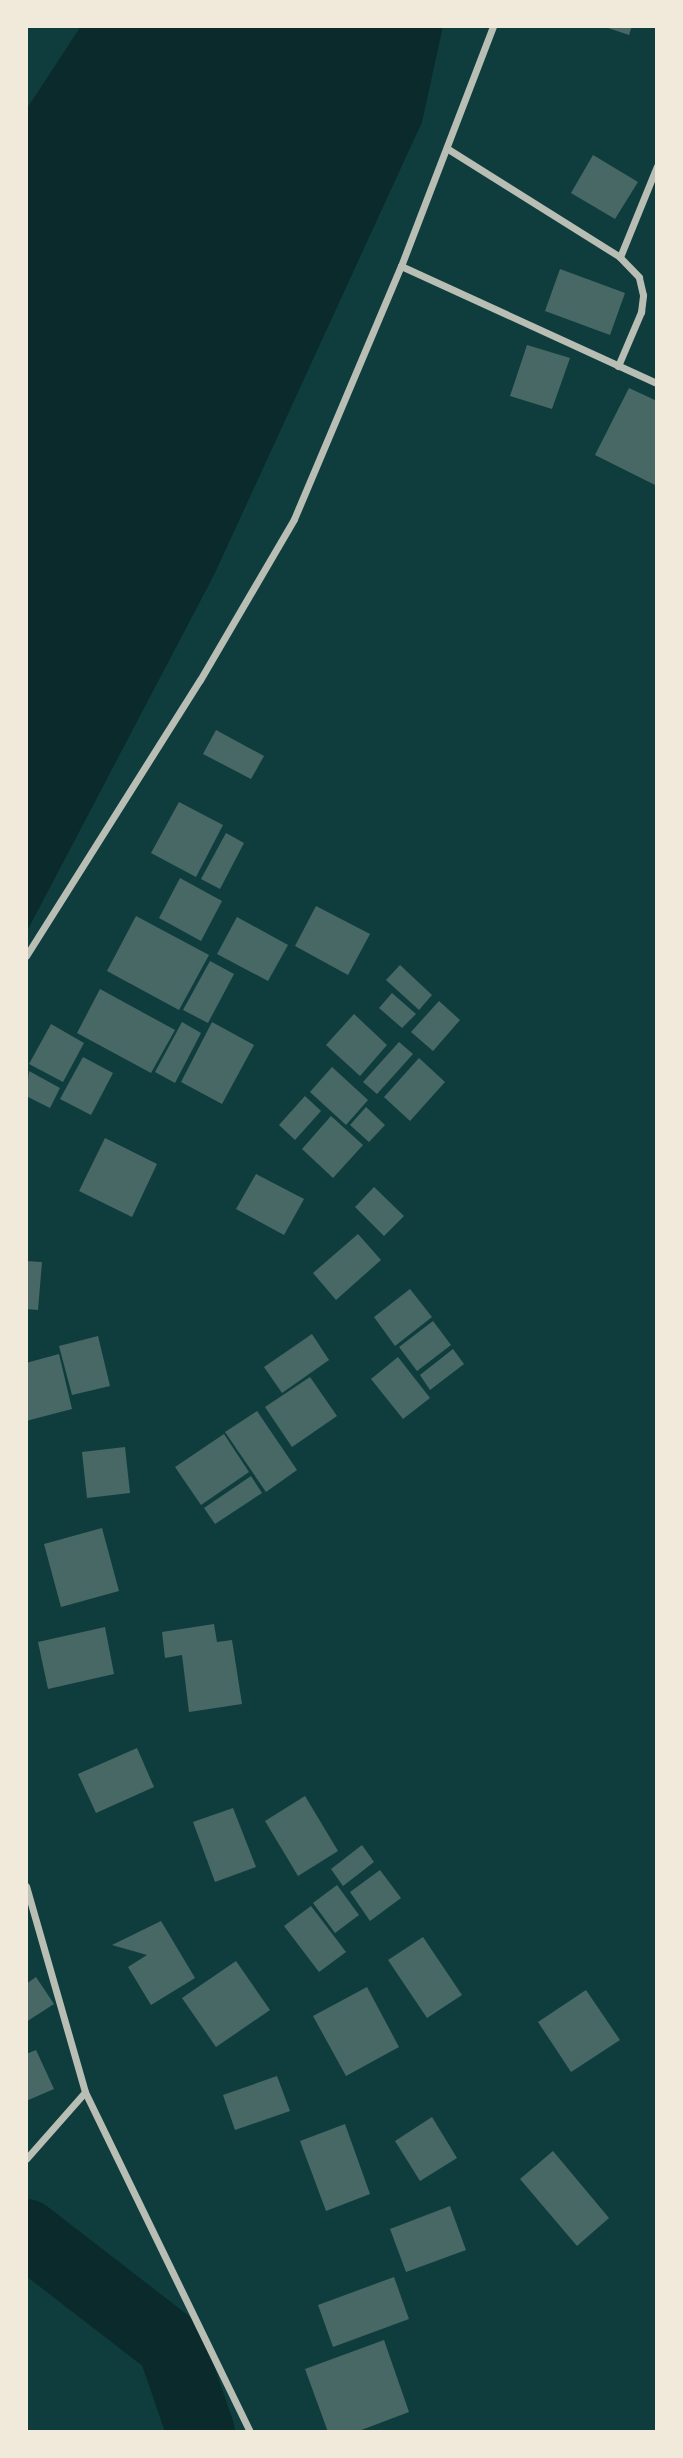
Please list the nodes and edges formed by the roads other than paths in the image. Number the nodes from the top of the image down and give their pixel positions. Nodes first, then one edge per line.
1 (494, 26) edge
2 (448, 149) junction
3 (657, 166) edge
4 (620, 257) junction
5 (401, 266) junction
6 (618, 366) junction
7 (657, 383) edge
8 (26, 956) edge
9 (26, 1886) edge
10 (85, 2092) junction
11 (28, 2157) edge
12 (250, 2432) edge

1 - 2 street
2 - 4 street
2 - 5 street
3 - 4 street
4 - 6 street
5 - 6 street
5 - 8 street
6 - 7 street
9 - 10 street
10 - 11 street
10 - 12 street

